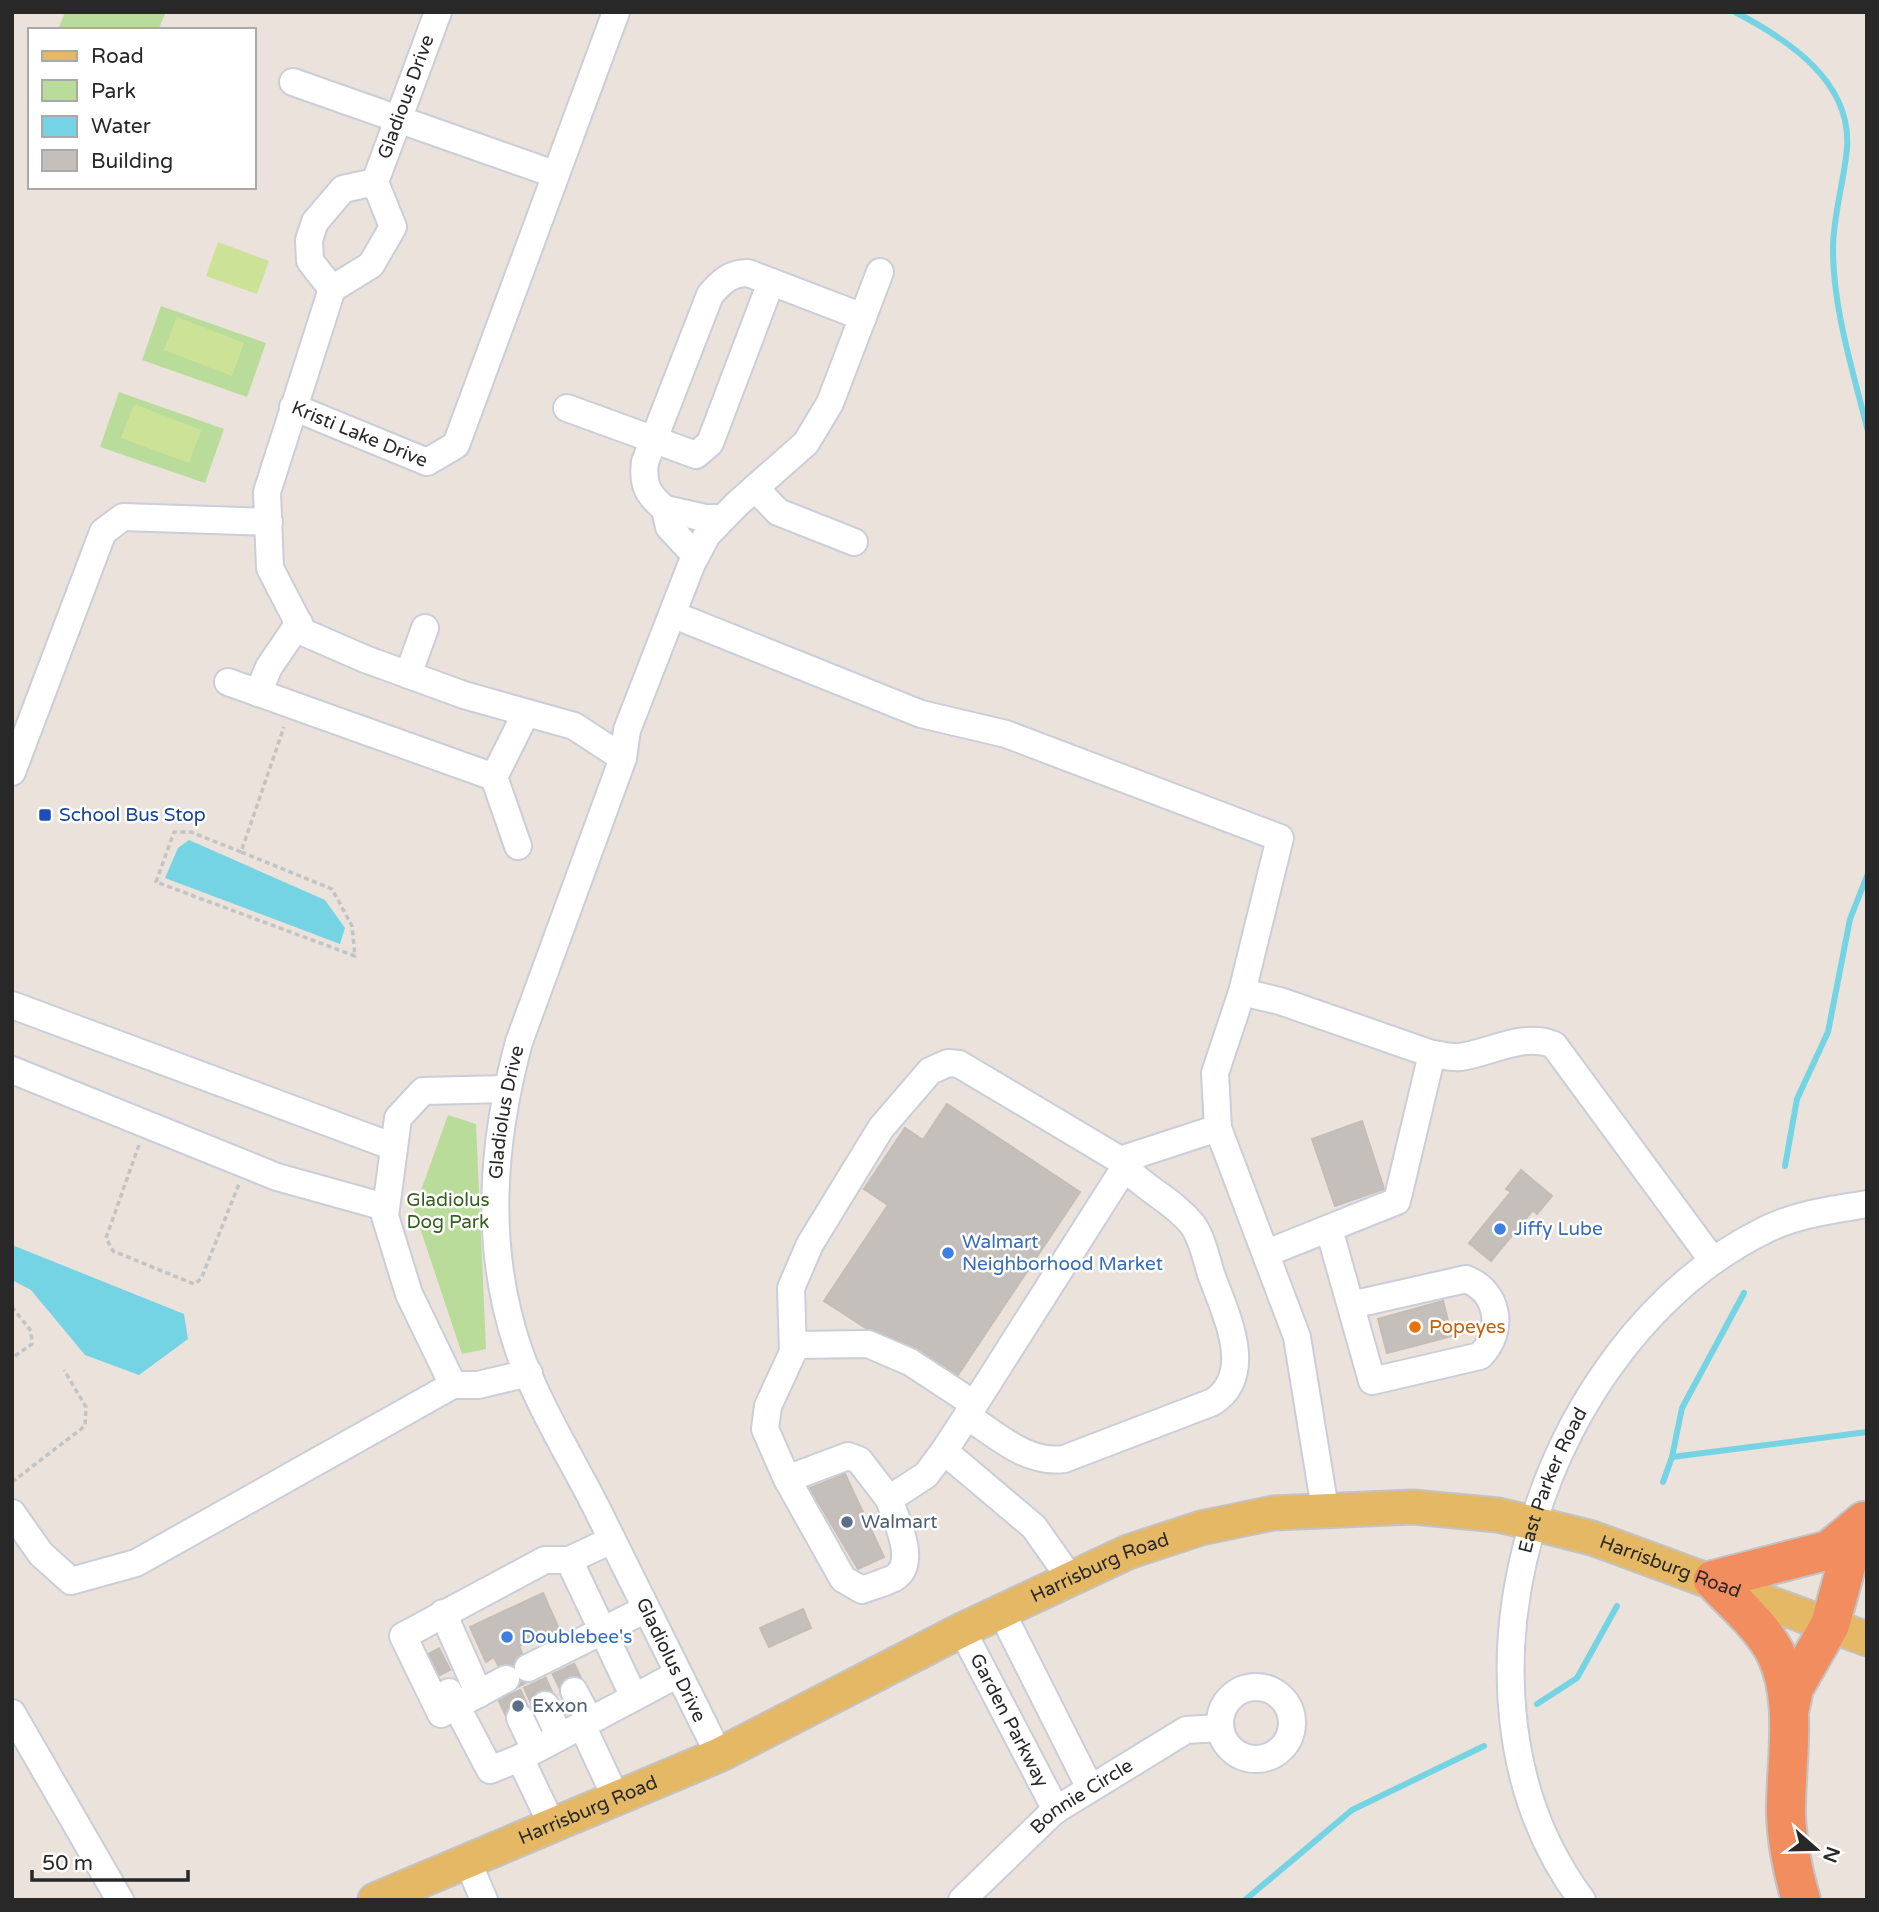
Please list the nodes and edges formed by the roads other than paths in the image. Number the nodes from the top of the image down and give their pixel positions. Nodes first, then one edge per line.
1 (438, 12) edge
2 (616, 12) edge
3 (293, 82) dead end
4 (398, 118) junction
5 (554, 174) junction
6 (375, 182) junction
7 (880, 272) dead end
8 (771, 282) junction
9 (332, 289) junction
10 (863, 317) junction
11 (293, 408) junction
12 (567, 408) dead end
13 (654, 439) junction
14 (755, 488) junction
15 (665, 509) junction
16 (723, 518) junction
17 (269, 522) junction
18 (853, 542) dead end
19 (696, 556) junction
20 (674, 615) junction
21 (299, 623) junction
22 (425, 628) dead end
23 (408, 675) junction
24 (228, 682) dead end
25 (258, 693) junction
26 (526, 713) junction
27 (623, 758) junction
28 (12, 772) edge
29 (494, 777) junction
30 (518, 846) dead end
31 (1242, 992) junction
32 (12, 1005) edge
33 (1432, 1054) junction
34 (12, 1070) edge
35 (506, 1089) junction
36 (1218, 1128) junction
37 (394, 1147) junction
38 (1122, 1164) junction
39 (1867, 1204) edge
40 (385, 1207) junction
41 (1329, 1229) junction
42 (1267, 1253) junction
43 (1713, 1261) junction
44 (1353, 1313) junction
45 (793, 1345) junction
46 (529, 1373) junction
47 (453, 1385) junction
48 (970, 1410) junction
49 (944, 1451) junction
50 (787, 1479) junction
51 (888, 1499) junction
52 (1325, 1508) junction
53 (12, 1513) edge
54 (1867, 1519) edge
55 (1532, 1523) junction
56 (612, 1540) junction
57 (569, 1560) junction
58 (1070, 1577) junction
59 (1713, 1580) junction
60 (646, 1609) junction
61 (1000, 1611) junction
62 (443, 1613) junction
63 (1830, 1625) junction
64 (416, 1628) junction
65 (603, 1630) junction
66 (962, 1630) junction
67 (1867, 1639) edge
68 (428, 1653) tunnel mouth
69 (564, 1671) junction
70 (678, 1674) junction
71 (460, 1695) junction
72 (634, 1697) junction
73 (545, 1705) tunnel mouth
74 (12, 1713) edge
75 (1788, 1714) junction
76 (520, 1718) tunnel mouth
77 (577, 1727) junction
78 (1220, 1728) dead end
79 (528, 1753) junction
80 (719, 1755) junction
81 (1090, 1788) junction
82 (616, 1798) junction
83 (1056, 1810) junction
84 (553, 1827) junction
85 (468, 1862) junction
86 (120, 1900) edge
87 (375, 1900) edge
88 (484, 1900) edge
89 (962, 1900) edge
90 (1582, 1900) edge
91 (1801, 1900) edge

1 - 4 street, Gladious Drive
2 - 5 street, Kristi Lake Drive
3 - 4 street
4 - 5 street
4 - 6 street, Gladious Drive
5 - 11 street, Kristi Lake Drive
6 - 9 street, Gladious Drive
6 - 9 street, Gladious Drive
7 - 10 street, Gladiolus Drive
8 - 10 street
8 - 13 street
8 - 13 street
9 - 11 street
10 - 14 street, Gladiolus Drive
11 - 17 street, Kristi Lake Drive
12 - 13 street
13 - 15 street
14 - 16 street, Gladiolus Drive
14 - 18 street
15 - 16 street
15 - 19 street
16 - 19 street, Gladiolus Drive
17 - 21 street, Kristi Lake Drive
17 - 28 street
19 - 20 street, Gladiolus Drive
20 - 27 street, Gladiolus Drive
20 - 31 street
21 - 23 street, Kristi Lake Drive
21 - 25 street
22 - 23 street
23 - 26 street, Kristi Lake Drive
24 - 25 street
25 - 29 street
26 - 27 street, Kristi Lake Drive
26 - 29 street
27 - 35 street, Gladiolus Drive
29 - 30 street
31 - 33 street
31 - 36 street
32 - 37 street
33 - 41 street
33 - 43 street
34 - 40 street
35 - 37 street
35 - 46 street, Gladiolus Drive
36 - 38 street
36 - 42 street
37 - 40 street
38 - 45 street
38 - 48 street
38 - 48 street
39 - 43 street, East Parker Road
40 - 47 street
41 - 42 street
41 - 44 street
42 - 52 street
43 - 55 street, East Parker Road
44 - 44 street
45 - 48 street
45 - 50 street
46 - 47 street
46 - 56 street, Gladiolus Drive
47 - 53 street
48 - 49 street
49 - 51 street
49 - 58 street
50 - 51 street
50 - 51 street
52 - 55 main road, Harrisburg Road
52 - 58 main road, Harrisburg Road
54 - 59 highway
54 - 63 highway
55 - 59 main road, Harrisburg Road
55 - 90 street, East Parker Road
56 - 57 street
56 - 60 street, Gladiolus Drive
57 - 62 street
57 - 65 street
58 - 61 main road, Harrisburg Road
59 - 63 main road, Harrisburg Road
59 - 75 highway
60 - 65 street
60 - 70 street, Gladiolus Drive
61 - 66 main road, Harrisburg Road
61 - 81 street
62 - 64 street
62 - 71 street
63 - 67 main road, Harrisburg Road
63 - 75 highway
64 - 68 street
64 - 71 street
65 - 69 street
65 - 72 street
66 - 80 main road, Harrisburg Road
66 - 83 street, Garden Parkway
69 - 71 street
69 - 77 street
70 - 72 street
70 - 80 street, Gladiolus Drive
71 - 79 street
72 - 77 street
73 - 77 street
74 - 86 street
75 - 91 highway
76 - 79 street
77 - 79 street
77 - 82 street
78 - 81 street, Bonnie Circle
79 - 84 street
80 - 82 main road, Harrisburg Road
81 - 83 street, Bonnie Circle
82 - 84 main road, Harrisburg Road
83 - 89 street, Bonnie Circle
84 - 85 main road, Harrisburg Road
85 - 87 main road, Harrisburg Road
85 - 88 street

